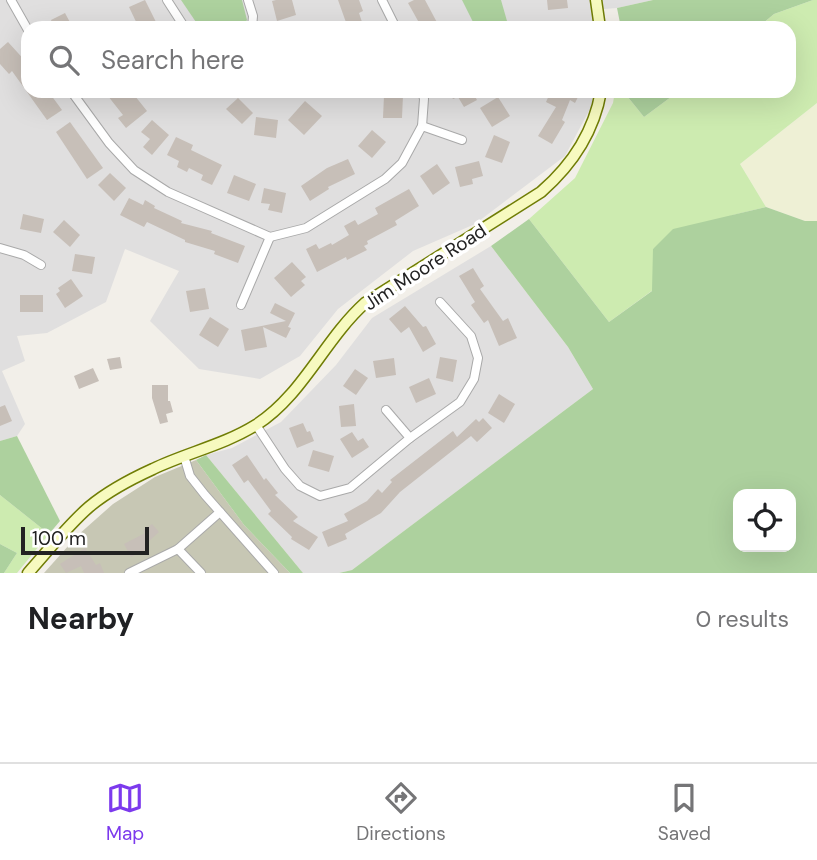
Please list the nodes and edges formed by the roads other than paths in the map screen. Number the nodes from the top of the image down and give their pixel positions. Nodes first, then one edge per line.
1 (11, 0) edge
2 (167, 0) edge
3 (248, 0) edge
4 (382, 0) edge
5 (596, 0) edge
6 (23, 21) edge
7 (180, 21) edge
8 (253, 21) edge
9 (392, 21) edge
10 (599, 21) edge
11 (76, 98) edge
12 (424, 98) edge
13 (599, 98) edge
14 (422, 126) junction
15 (462, 139) dead end
16 (271, 237) junction
17 (0, 248) edge
18 (41, 265) dead end
19 (440, 302) dead end
20 (241, 305) dead end
21 (386, 410) dead end
22 (256, 425) junction
23 (410, 438) junction
24 (184, 456) junction
25 (220, 512) junction
26 (178, 548) junction
27 (28, 573) edge
28 (129, 573) edge
29 (201, 573) edge
30 (274, 573) edge

1 - 6 street
2 - 7 street
3 - 8 street
4 - 9 street
5 - 10 street
11 - 16 street
12 - 14 street
13 - 22 street, Jim Moore Road
14 - 15 street
14 - 16 street
16 - 20 street
17 - 18 street
19 - 23 street
21 - 23 street
22 - 23 street
22 - 24 street, Jim Moore Road
24 - 25 street
24 - 27 street, Jim Moore Road
25 - 26 street
25 - 30 street
26 - 28 street
26 - 29 street

